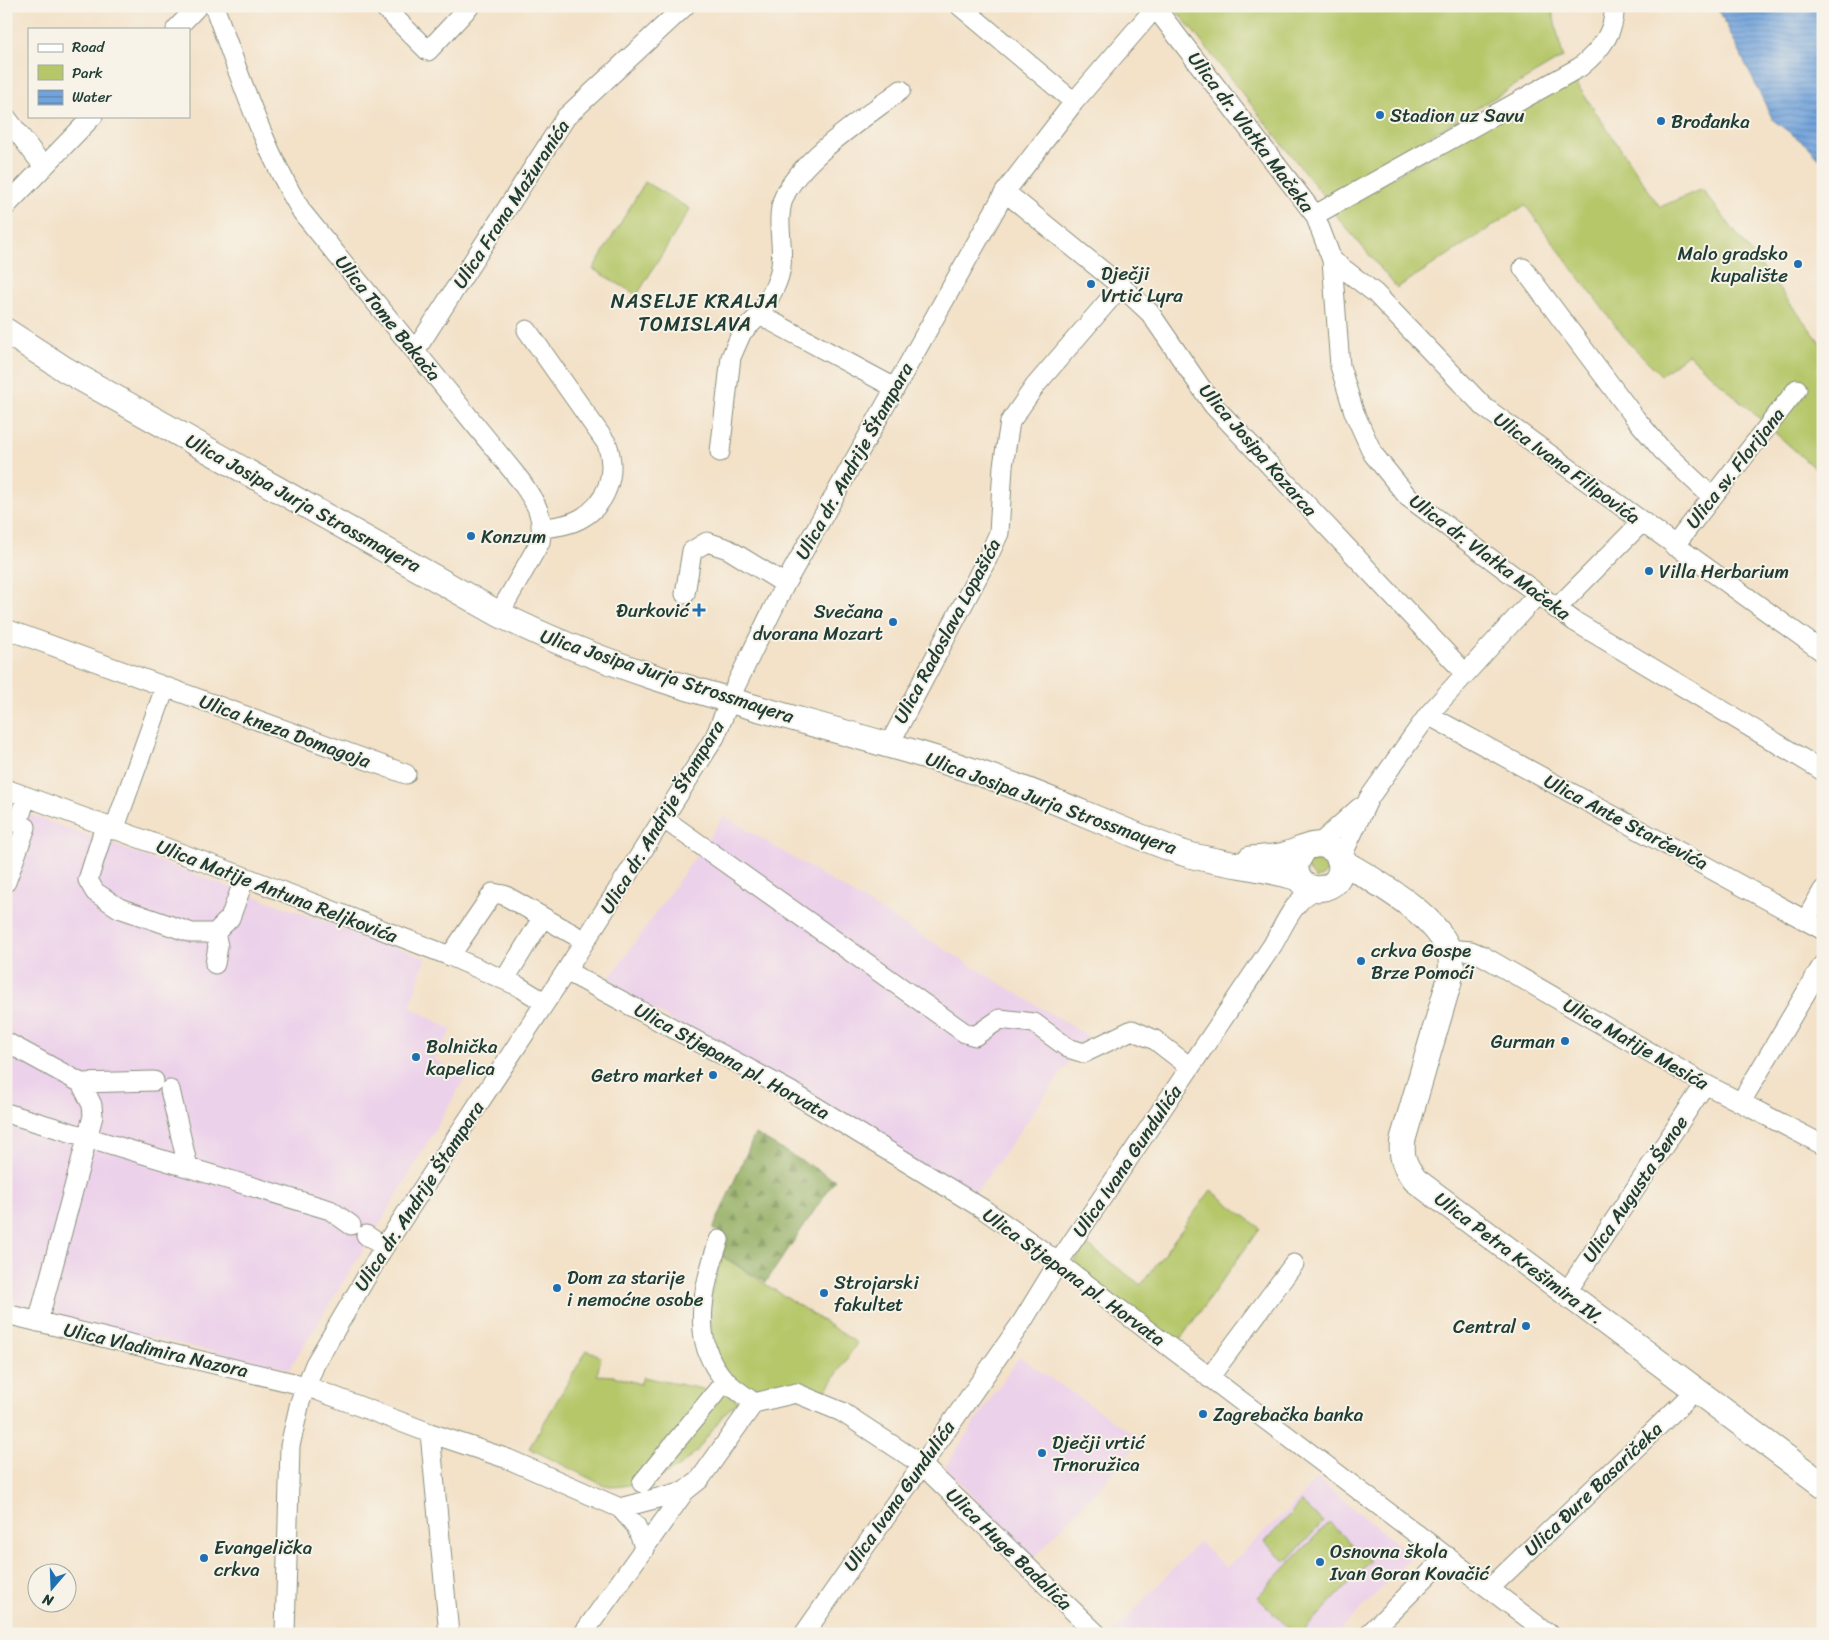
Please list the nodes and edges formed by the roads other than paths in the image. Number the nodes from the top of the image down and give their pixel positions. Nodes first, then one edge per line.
1 (198, 6) edge
2 (214, 6) edge
3 (383, 6) edge
4 (470, 6) edge
5 (685, 6) edge
6 (960, 6) edge
7 (1614, 6) edge
8 (1154, 7) edge
9 (177, 28) edge
10 (901, 90) dead end
11 (1074, 102) junction
12 (6, 117) edge
13 (91, 118) edge
14 (44, 167) junction
15 (1005, 192) junction
16 (6, 206) edge
17 (1315, 215) junction
18 (1332, 260) junction
19 (1523, 268) dead end
20 (1121, 286) junction
21 (760, 315) junction
22 (527, 330) dead end
23 (6, 331) edge
24 (6, 344) edge
25 (415, 351) junction
26 (66, 370) junction
27 (895, 388) junction
28 (1797, 389) dead end
29 (720, 452) dead end
30 (1712, 496) junction
31 (1641, 523) junction
32 (542, 528) junction
33 (1674, 546) junction
34 (785, 584) junction
35 (684, 594) dead end
36 (1538, 595) junction
37 (1556, 609) junction
38 (499, 614) junction
39 (6, 629) edge
40 (1823, 652) edge
41 (1465, 674) junction
42 (165, 688) junction
43 (730, 700) junction
44 (1428, 715) junction
45 (889, 745) junction
46 (1823, 771) edge
47 (406, 774) dead end
48 (6, 789) edge
49 (26, 798) junction
50 (1369, 798) junction
51 (664, 819) junction
52 (12, 821) edge
53 (109, 828) junction
54 (1312, 847) junction
55 (1222, 863) junction
56 (245, 877) junction
57 (1322, 877) junction
58 (6, 882) edge
59 (1823, 890) edge
60 (543, 917) junction
61 (1806, 920) junction
62 (1823, 930) edge
63 (215, 932) junction
64 (585, 941) junction
65 (1446, 946) junction
66 (450, 956) junction
67 (215, 964) dead end
68 (1823, 964) edge
69 (566, 971) junction
70 (505, 979) junction
71 (544, 1002) junction
72 (6, 1042) edge
73 (1190, 1068) junction
74 (81, 1084) junction
75 (1705, 1084) junction
76 (1740, 1102) junction
77 (6, 1113) edge
78 (88, 1137) junction
79 (1823, 1145) edge
80 (188, 1167) junction
81 (719, 1240) dead end
82 (384, 1247) junction
83 (1058, 1262) junction
84 (1294, 1264) dead end
85 (1566, 1293) junction
86 (6, 1314) edge
87 (38, 1322) junction
88 (1209, 1378) junction
89 (726, 1380) junction
90 (306, 1386) junction
91 (1696, 1390) junction
92 (754, 1403) junction
93 (430, 1433) junction
94 (921, 1464) junction
95 (642, 1482) dead end
96 (1823, 1485) edge
97 (685, 1491) junction
98 (620, 1508) junction
99 (645, 1549) junction
100 (1447, 1556) junction
101 (1490, 1588) junction
102 (285, 1634) edge
103 (449, 1634) edge
104 (583, 1634) edge
105 (804, 1634) edge
106 (1097, 1634) edge
107 (1369, 1634) edge
108 (1549, 1634) edge

1 - 9 street
2 - 25 street, Ulica Tome Bakača
3 - 4 street
5 - 25 street, Ulica Frana Mažuranića
6 - 11 street
7 - 17 street
8 - 11 street, Ulica dr. Andrije Štampara
8 - 17 street, Ulica dr. Vlatka Mačeka
10 - 21 street
11 - 15 street, Ulica dr. Andrije Štampara
12 - 14 street
13 - 14 street
14 - 16 street
15 - 20 street, Ulica Josipa Kozarca
15 - 27 street, Ulica dr. Andrije Štampara
17 - 18 street, Ulica dr. Vlatka Mačeka
18 - 31 street, Ulica Ivana Filipovića
18 - 36 street, Ulica dr. Vlatka Mačeka
19 - 30 street
20 - 41 street, Ulica Josipa Kozarca
20 - 45 street, Ulica Radoslava Lopašića
21 - 27 street
21 - 29 street
22 - 32 street
23 - 26 main road, Ulica Josipa Jurja Strossmayera
24 - 26 main road, Ulica Josipa Jurja Strossmayera
25 - 32 street, Ulica Tome Bakača
26 - 38 main road, Ulica Josipa Jurja Strossmayera
27 - 34 street, Ulica dr. Andrije Štampara
28 - 30 street, Ulica sv. Florijana
30 - 33 street, Ulica sv. Florijana
31 - 33 street, Ulica Ivana Filipovića
31 - 37 street
32 - 38 street
33 - 40 street, Ulica Ivana Filipovića
34 - 35 street
34 - 43 street, Ulica dr. Andrije Štampara
36 - 37 street, Ulica dr. Vlatka Mačeka
36 - 41 street
37 - 46 street, Ulica dr. Vlatka Mačeka
38 - 43 main road, Ulica Josipa Jurja Strossmayera
39 - 42 street, Ulica kneza Domagoja
41 - 44 street
42 - 47 street, Ulica kneza Domagoja
42 - 53 street
43 - 45 main road, Ulica Josipa Jurja Strossmayera
43 - 51 street, Ulica dr. Andrije Štampara
44 - 50 street
44 - 61 street, Ulica Ante Starčevića
45 - 55 main road, Ulica Josipa Jurja Strossmayera
48 - 49 street, Ulica Matije Antuna Reljkovića
49 - 52 street
49 - 53 street, Ulica Matije Antuna Reljkovića
50 - 54 street
50 - 57 street
51 - 64 street, Ulica dr. Andrije Štampara
51 - 73 street
52 - 58 street
53 - 56 street, Ulica Matije Antuna Reljkovića
53 - 63 street
54 - 55 main road
54 - 57 main road
54 - 57 main road
55 - 57 main road
56 - 63 street
56 - 66 street, Ulica Matije Antuna Reljkovića
57 - 65 main road
57 - 73 street, Ulica Ivana Gundulića
59 - 61 street
60 - 64 street
60 - 66 street
60 - 70 street
61 - 62 street, Ulica Ante Starčevića
63 - 67 street
64 - 69 street, Ulica dr. Andrije Štampara
65 - 75 street, Ulica Matije Mesića
65 - 85 main road, Ulica Petra Krešimira IV.
66 - 70 street, Ulica Matije Antuna Reljkovića
68 - 76 street
69 - 71 street, Ulica dr. Andrije Štampara
69 - 83 street, Ulica Stjepana pl. Horvata
70 - 71 street, Ulica Matije Antuna Reljkovića
71 - 82 street, Ulica dr. Andrije Štampara
72 - 74 street
73 - 83 street, Ulica Ivana Gundulića
74 - 78 street
74 - 80 street
75 - 76 street, Ulica Matije Mesića
75 - 85 street, Ulica Augusta Šenoe
76 - 79 street, Ulica Matije Mesića
77 - 78 street
78 - 80 street
78 - 87 street
80 - 82 street
81 - 89 street
82 - 90 street, Ulica dr. Andrije Štampara
83 - 88 street, Ulica Stjepana pl. Horvata
83 - 94 street, Ulica Ivana Gundulića
84 - 88 street
85 - 91 main road, Ulica Petra Krešimira IV.
86 - 87 street, Ulica Vladimira Nazora
87 - 90 street, Ulica Vladimira Nazora
88 - 100 street, Ulica Stjepana pl. Horvata
89 - 92 street
89 - 95 street
90 - 93 street, Ulica Vladimira Nazora
90 - 102 street, Ulica dr. Andrije Štampara
91 - 96 main road, Ulica Petra Krešimira IV.
91 - 101 street, Ulica Đure Basaričeka
92 - 94 street, Ulica Huge Badalića
92 - 97 street
93 - 98 street, Ulica Vladimira Nazora
93 - 103 street
94 - 105 street, Ulica Ivana Gundulića
94 - 106 street, Ulica Huge Badalića
97 - 98 street
97 - 99 street
98 - 99 street
99 - 104 street
100 - 101 street, Ulica Stjepana pl. Horvata
100 - 107 street
101 - 108 street, Ulica Stjepana pl. Horvata

